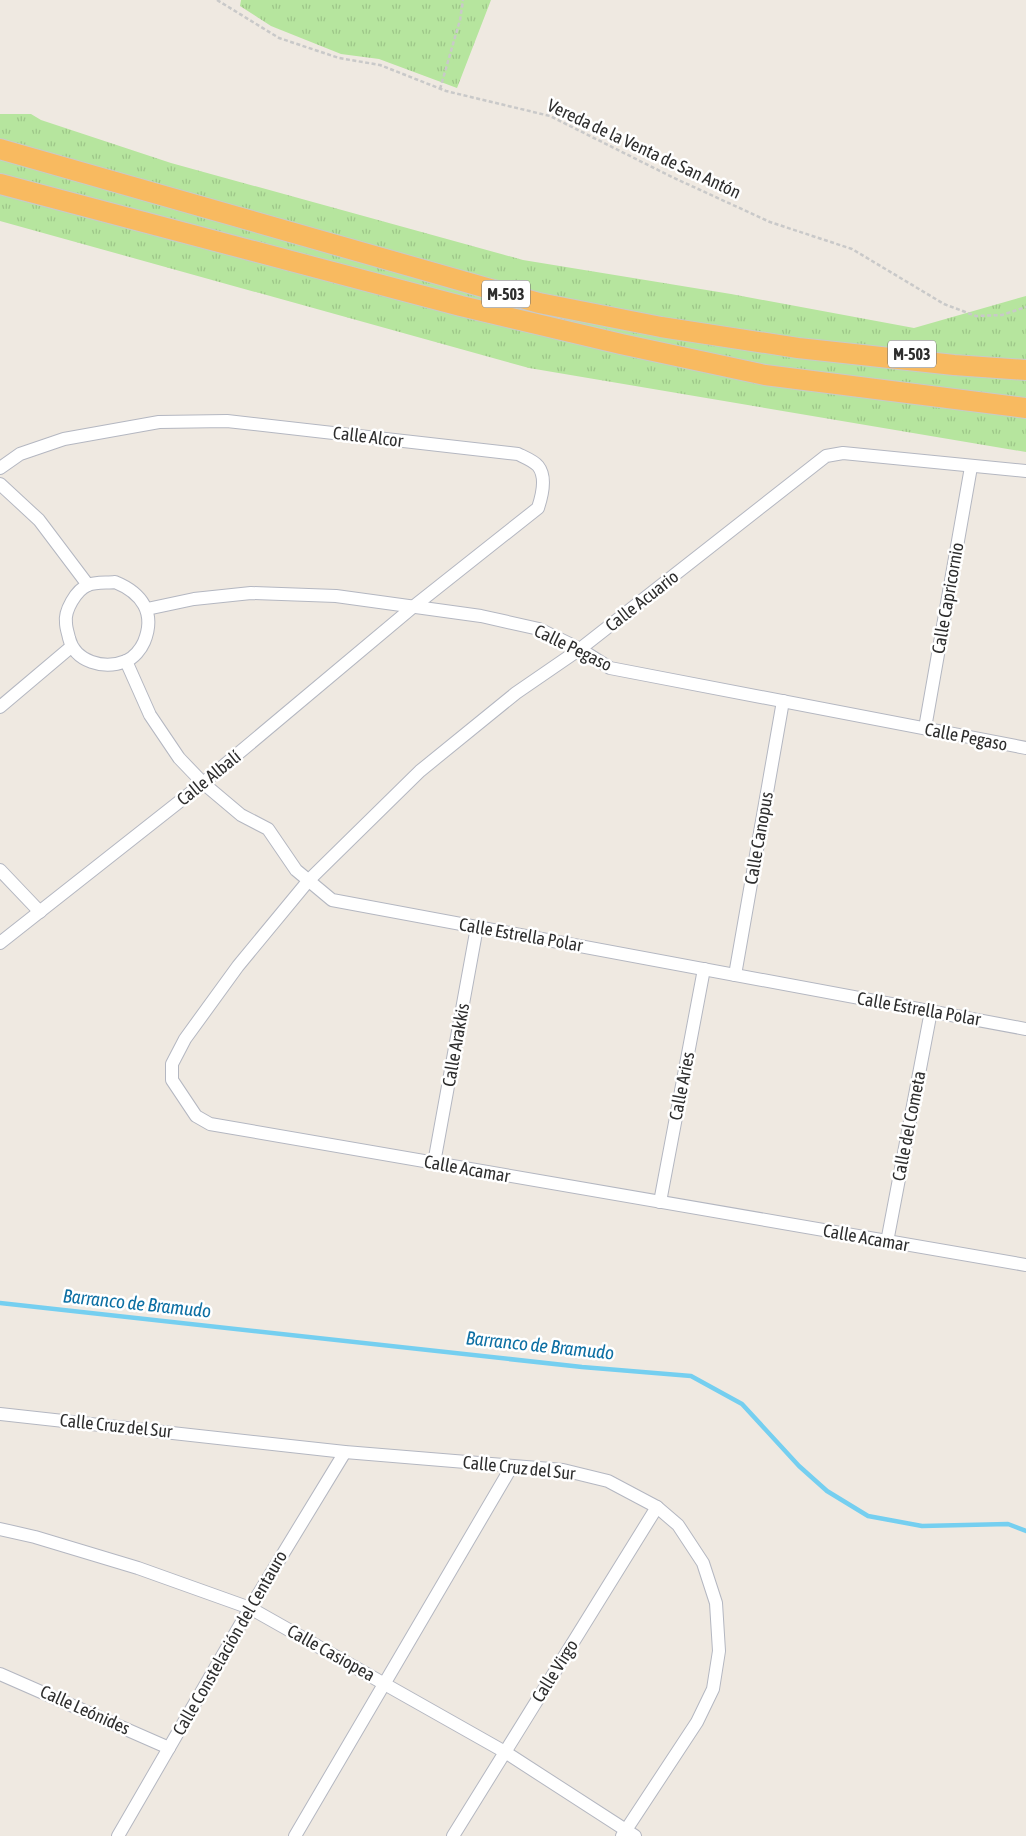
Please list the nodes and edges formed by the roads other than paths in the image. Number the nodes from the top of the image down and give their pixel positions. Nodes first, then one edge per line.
1 (0, 148) edge
2 (0, 184) edge
3 (621, 344) junction
4 (798, 348) junction
5 (1026, 360) edge
6 (1026, 370) edge
7 (1026, 395) edge
8 (1026, 408) edge
9 (971, 467) junction
10 (0, 468) edge
11 (1026, 471) edge
12 (0, 484) edge
13 (88, 584) junction
14 (413, 607) junction
15 (147, 609) junction
16 (72, 647) junction
17 (580, 649) junction
18 (126, 661) junction
19 (783, 701) junction
20 (0, 707) edge
21 (926, 728) junction
22 (1026, 748) edge
23 (203, 783) junction
24 (0, 870) edge
25 (309, 880) junction
26 (40, 912) junction
27 (477, 927) junction
28 (0, 943) edge
29 (704, 969) junction
30 (735, 975) junction
31 (930, 1011) junction
32 (1026, 1028) edge
33 (434, 1163) junction
34 (660, 1202) junction
35 (887, 1242) junction
36 (1026, 1265) edge
37 (0, 1414) edge
38 (345, 1452) junction
39 (512, 1466) junction
40 (657, 1507) junction
41 (0, 1529) edge
42 (250, 1608) junction
43 (0, 1674) edge
44 (385, 1684) junction
45 (169, 1748) junction
46 (505, 1752) junction
47 (627, 1834) edge
48 (118, 1836) edge
49 (295, 1836) edge
50 (454, 1836) edge

1 - 4 highway, M-503
2 - 3 highway, M-503
3 - 7 highway, M-503
3 - 8 highway, M-503
4 - 5 highway, M-503
4 - 6 highway, M-503
9 - 11 street, Calle Acuario
9 - 17 street, Calle Acuario
9 - 21 street, Calle Capricornio
10 - 14 street, Calle Alcor
12 - 13 street
13 - 15 street
13 - 16 street
14 - 15 street, Calle Pegaso
14 - 17 street, Calle Pegaso
14 - 23 street, Calle Albalí
15 - 18 street
16 - 18 street
16 - 20 street
17 - 19 street, Calle Pegaso
17 - 25 street, Calle Acuario
18 - 23 street, Calle Estrella Polar
19 - 21 street, Calle Pegaso
19 - 30 street, Calle Canopus
21 - 22 street, Calle Pegaso
23 - 25 street, Calle Estrella Polar
23 - 26 street, Calle Albalí
24 - 26 street
25 - 27 street, Calle Estrella Polar
25 - 33 street, Calle Acamar
26 - 28 street, Calle Albalí
27 - 29 street, Calle Estrella Polar
27 - 33 street, Calle Arakkis
29 - 30 street, Calle Estrella Polar
29 - 34 street, Calle Aries
30 - 31 street, Calle Estrella Polar
31 - 32 street, Calle Estrella Polar
31 - 35 street, Calle del Cometa
33 - 34 street, Calle Acamar
34 - 35 street, Calle Acamar
35 - 36 street, Calle Acamar
37 - 38 street, Calle Cruz del Sur
38 - 39 street, Calle Cruz del Sur
38 - 42 street, Calle Constelación del Centauro
39 - 40 street, Calle Cruz del Sur
39 - 44 street
40 - 46 street, Calle Virgo
40 - 47 street, Calle Cruz del Sur
41 - 42 street, Calle Casiopea
42 - 44 street, Calle Casiopea
42 - 45 street, Calle Constelación del Centauro
43 - 45 street, Calle Leónides
44 - 46 street, Calle Casiopea
44 - 49 street
45 - 48 street, Calle Constelación del Centauro
46 - 47 street, Calle Casiopea
46 - 50 street, Calle Virgo

